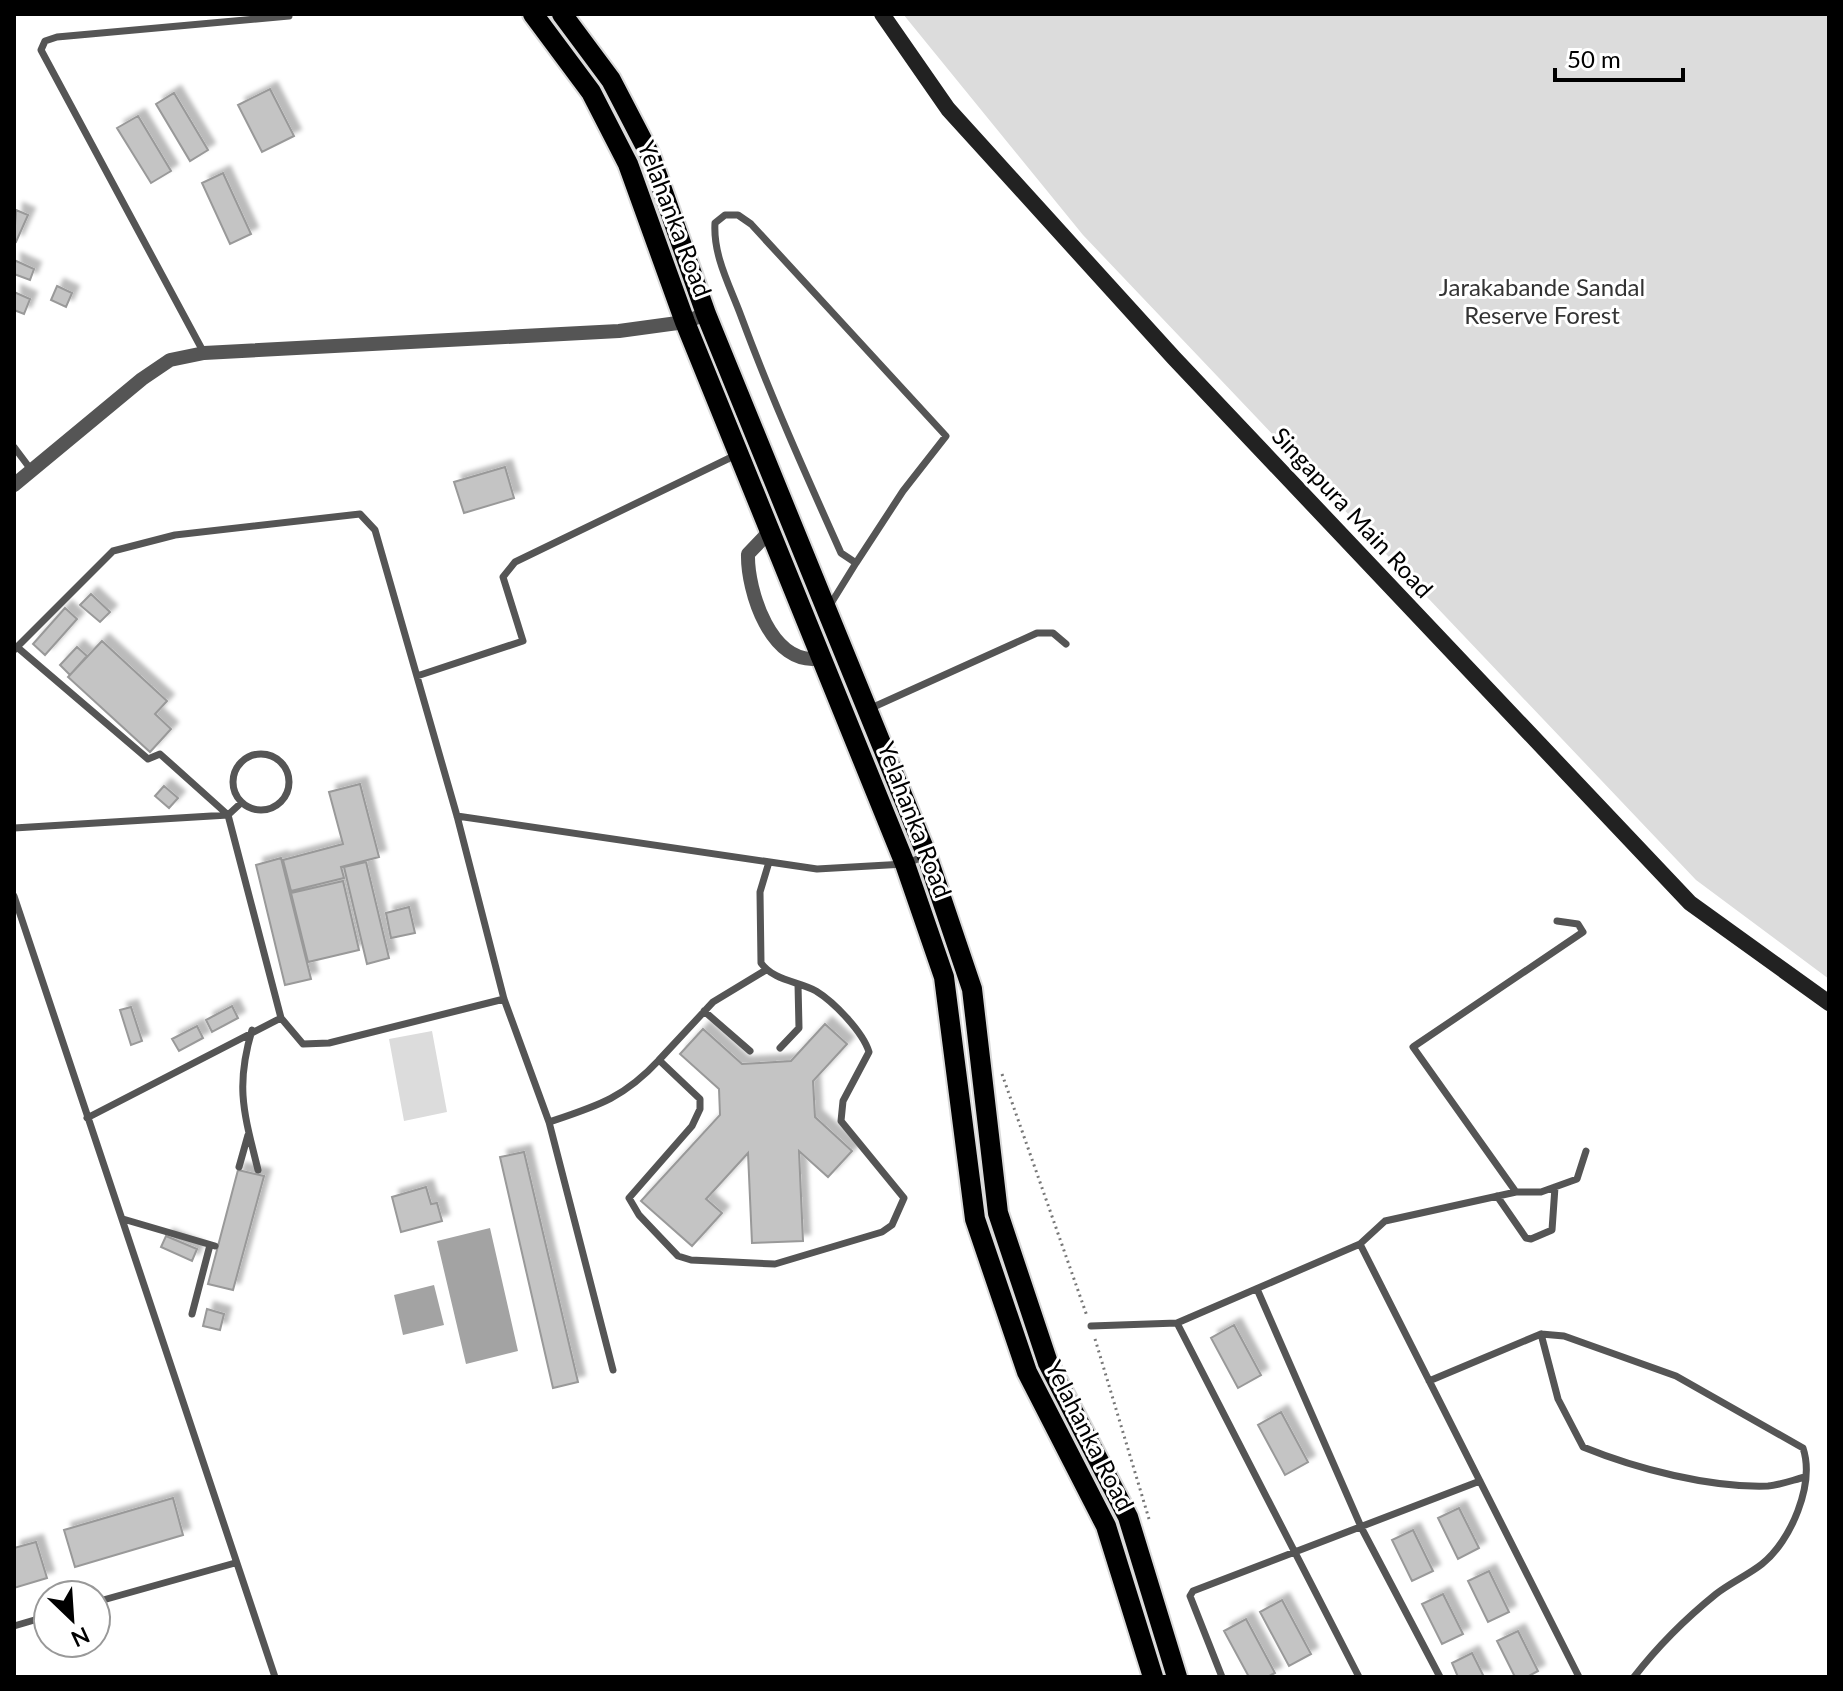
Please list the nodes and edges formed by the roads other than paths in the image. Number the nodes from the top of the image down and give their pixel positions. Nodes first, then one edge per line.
1 (533, 14) edge
2 (562, 14) edge
3 (882, 14) edge
4 (289, 16) dead end
5 (706, 314) junction
6 (685, 322) junction
7 (204, 353) junction
8 (14, 447) edge
9 (738, 454) junction
10 (32, 471) junction
11 (14, 485) edge
12 (769, 532) junction
13 (856, 563) junction
14 (827, 610) junction
15 (1066, 644) dead end
16 (15, 648) edge
17 (821, 658) junction
18 (417, 676) junction
19 (867, 710) junction
20 (241, 803) junction
21 (228, 815) junction
22 (457, 816) junction
23 (14, 828) edge
24 (927, 856) junction
25 (769, 862) junction
26 (905, 864) junction
27 (14, 896) edge
28 (1557, 921) dead end
29 (766, 970) junction
30 (798, 984) junction
31 (504, 999) junction
32 (1829, 1003) edge
33 (704, 1011) junction
34 (281, 1018) junction
35 (252, 1030) junction
36 (780, 1048) dead end
37 (750, 1051) dead end
38 (659, 1060) junction
39 (87, 1118) junction
40 (549, 1122) junction
41 (249, 1132) junction
42 (1586, 1151) dead end
43 (239, 1167) dead end
44 (258, 1170) dead end
45 (1555, 1187) junction
46 (1516, 1192) junction
47 (1497, 1196) junction
48 (123, 1219) junction
49 (1360, 1244) junction
50 (1257, 1289) junction
51 (192, 1314) dead end
52 (1177, 1323) junction
53 (1091, 1326) road end
54 (1541, 1334) junction
55 (613, 1370) dead end
56 (1429, 1381) junction
57 (1805, 1477) junction
58 (1480, 1481) junction
59 (1362, 1529) junction
60 (1296, 1553) junction
61 (235, 1563) junction
62 (112, 1598) edge
63 (275, 1677) edge
64 (1153, 1677) edge
65 (1177, 1677) edge
66 (1222, 1677) edge
67 (1359, 1677) edge
68 (1440, 1677) edge
69 (1579, 1677) edge
70 (1634, 1677) edge

1 - 6 main road, Yelahanka Road
2 - 5 main road, Yelahanka Road
3 - 32 street, Singapura Main Road
4 - 7 lane
5 - 6 street
5 - 14 main road, Yelahanka Road
6 - 7 street
6 - 9 main road, Yelahanka Road
7 - 10 street
8 - 10 lane
9 - 12 main road, Yelahanka Road
9 - 18 lane
10 - 11 street
12 - 17 main road, Yelahanka Road
12 - 17 street
13 - 13 lane
13 - 14 lane
14 - 19 main road, Yelahanka Road
15 - 19 lane
16 - 18 lane
16 - 21 lane
17 - 26 main road, Yelahanka Road
18 - 22 lane
19 - 24 main road, Yelahanka Road
20 - 20 lane
20 - 21 lane
21 - 23 lane
21 - 34 lane
22 - 25 lane
22 - 31 lane
24 - 26 lane
24 - 65 main road, Yelahanka Road
25 - 26 lane
25 - 29 lane
26 - 64 main road, Yelahanka Road
27 - 39 lane
28 - 46 lane
29 - 30 lane
29 - 33 lane
30 - 36 lane
30 - 38 lane
31 - 34 lane
31 - 40 lane
33 - 37 lane
33 - 38 lane
34 - 35 lane
35 - 39 lane
35 - 41 lane
38 - 40 lane
39 - 48 lane
40 - 55 lane
41 - 43 lane
41 - 44 lane
42 - 45 lane
45 - 46 lane
45 - 47 lane
46 - 47 lane
47 - 49 lane
48 - 51 lane
48 - 61 lane
49 - 50 lane
49 - 56 lane
50 - 52 lane
50 - 59 lane
52 - 53 lane
52 - 60 lane
54 - 56 lane
54 - 57 lane
54 - 57 lane
56 - 58 lane
57 - 70 lane
58 - 59 lane
58 - 69 lane
59 - 60 lane
59 - 68 lane
60 - 66 lane
60 - 67 lane
61 - 62 lane
61 - 63 lane

